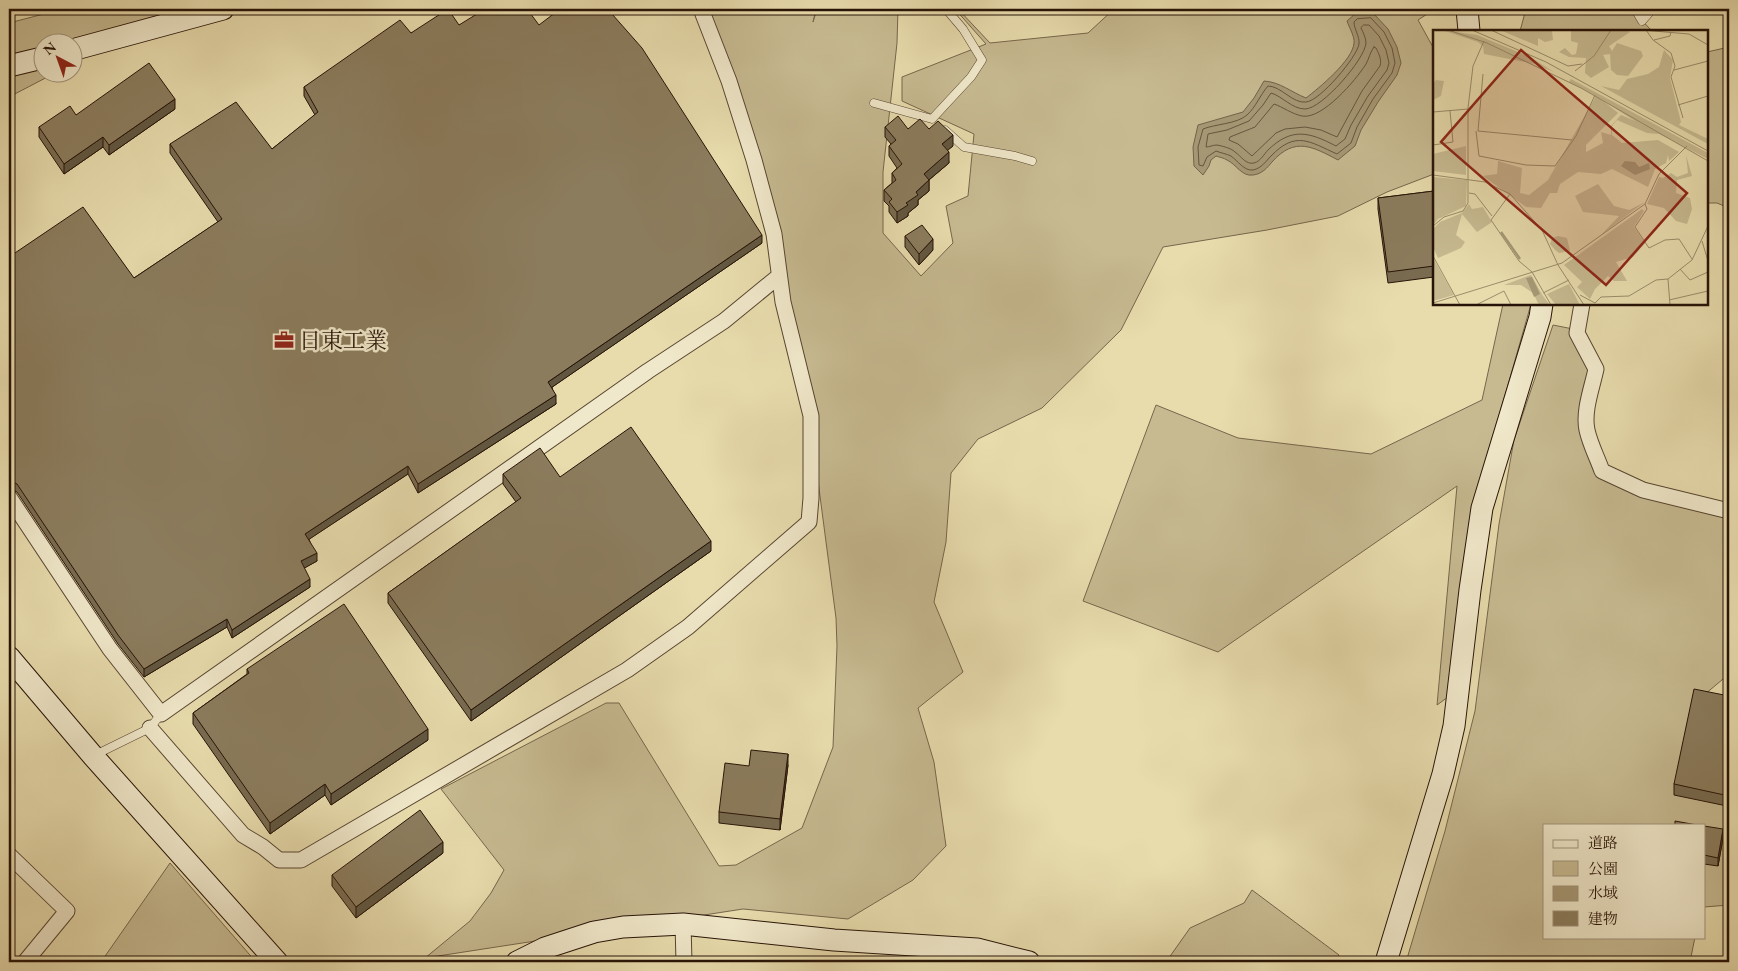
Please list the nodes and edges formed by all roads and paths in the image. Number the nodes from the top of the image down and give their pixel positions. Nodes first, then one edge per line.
1 (223, 9) edge
2 (701, 9) edge
3 (946, 9) edge
4 (1467, 9) edge
5 (1634, 9) edge
6 (1649, 9) edge
7 (1469, 30) edge
8 (82, 47) edge
9 (32, 60) edge
10 (9, 66) edge
11 (874, 103) dead end
12 (932, 119) junction
13 (1032, 162) dead end
14 (779, 276) junction
15 (1542, 305) edge
16 (1582, 305) edge
17 (9, 497) edge
18 (1729, 511) edge
19 (9, 658) edge
20 (161, 714) junction
21 (150, 728) junction
22 (93, 756) junction
23 (9, 855) edge
24 (683, 924) junction
25 (25, 962) edge
26 (277, 962) edge
27 (517, 962) edge
28 (684, 962) edge
29 (1029, 962) edge
30 (1386, 962) edge

1 - 8 street
2 - 14 street
3 - 12 lane
4 - 7 street
5 - 6 lane
9 - 10 street
11 - 12 lane
12 - 13 lane
14 - 20 street
14 - 21 street
15 - 30 street
16 - 18 street
17 - 20 street
19 - 22 street
20 - 21 lane
21 - 22 lane
22 - 26 street
23 - 25 street
24 - 27 street
24 - 28 street
24 - 29 street

